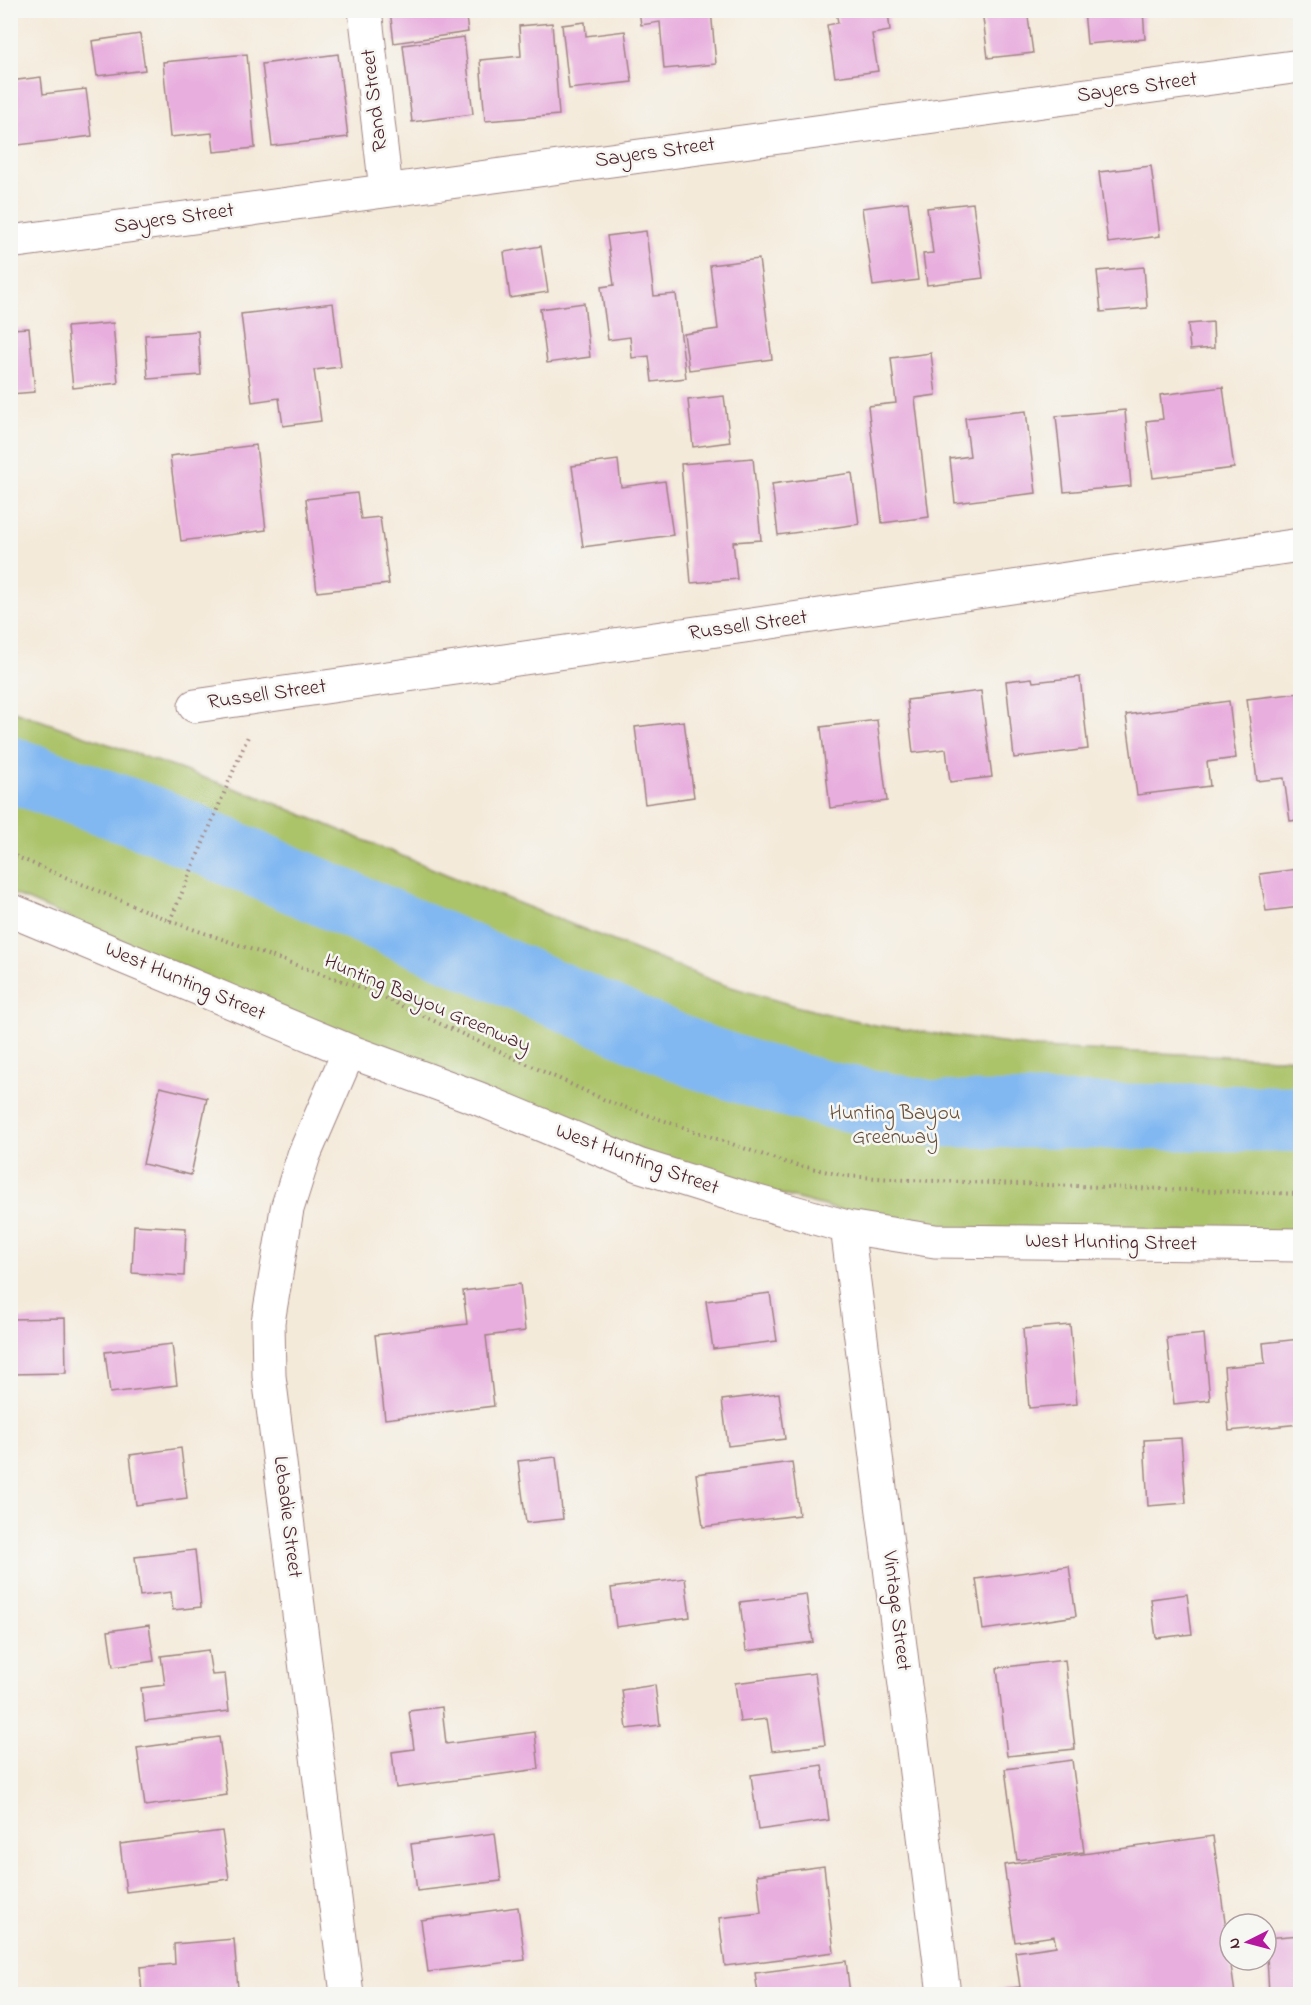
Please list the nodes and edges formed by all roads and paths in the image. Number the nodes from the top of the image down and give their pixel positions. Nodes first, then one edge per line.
1 (365, 10) edge
2 (1300, 66) edge
3 (386, 189) junction
4 (10, 242) edge
5 (1300, 545) edge
6 (265, 696) junction
7 (195, 705) dead end
8 (10, 854) edge
9 (10, 910) edge
10 (170, 921) junction
11 (350, 1051) junction
12 (1300, 1194) edge
13 (847, 1227) junction
14 (1300, 1245) edge
15 (347, 1995) edge
16 (944, 1995) edge

1 - 3 street, Rand Street
2 - 3 street, Sayers Street
3 - 4 street, Sayers Street
5 - 6 street, Russell Street
6 - 7 street, Russell Street
6 - 10 path
8 - 10 path, Hunting Bayou Greenway
9 - 11 street, West Hunting Street
10 - 12 path, Hunting Bayou Greenway
11 - 13 street, West Hunting Street
11 - 15 street, Lebadie Street
13 - 14 street, West Hunting Street
13 - 16 street, Vintage Street

